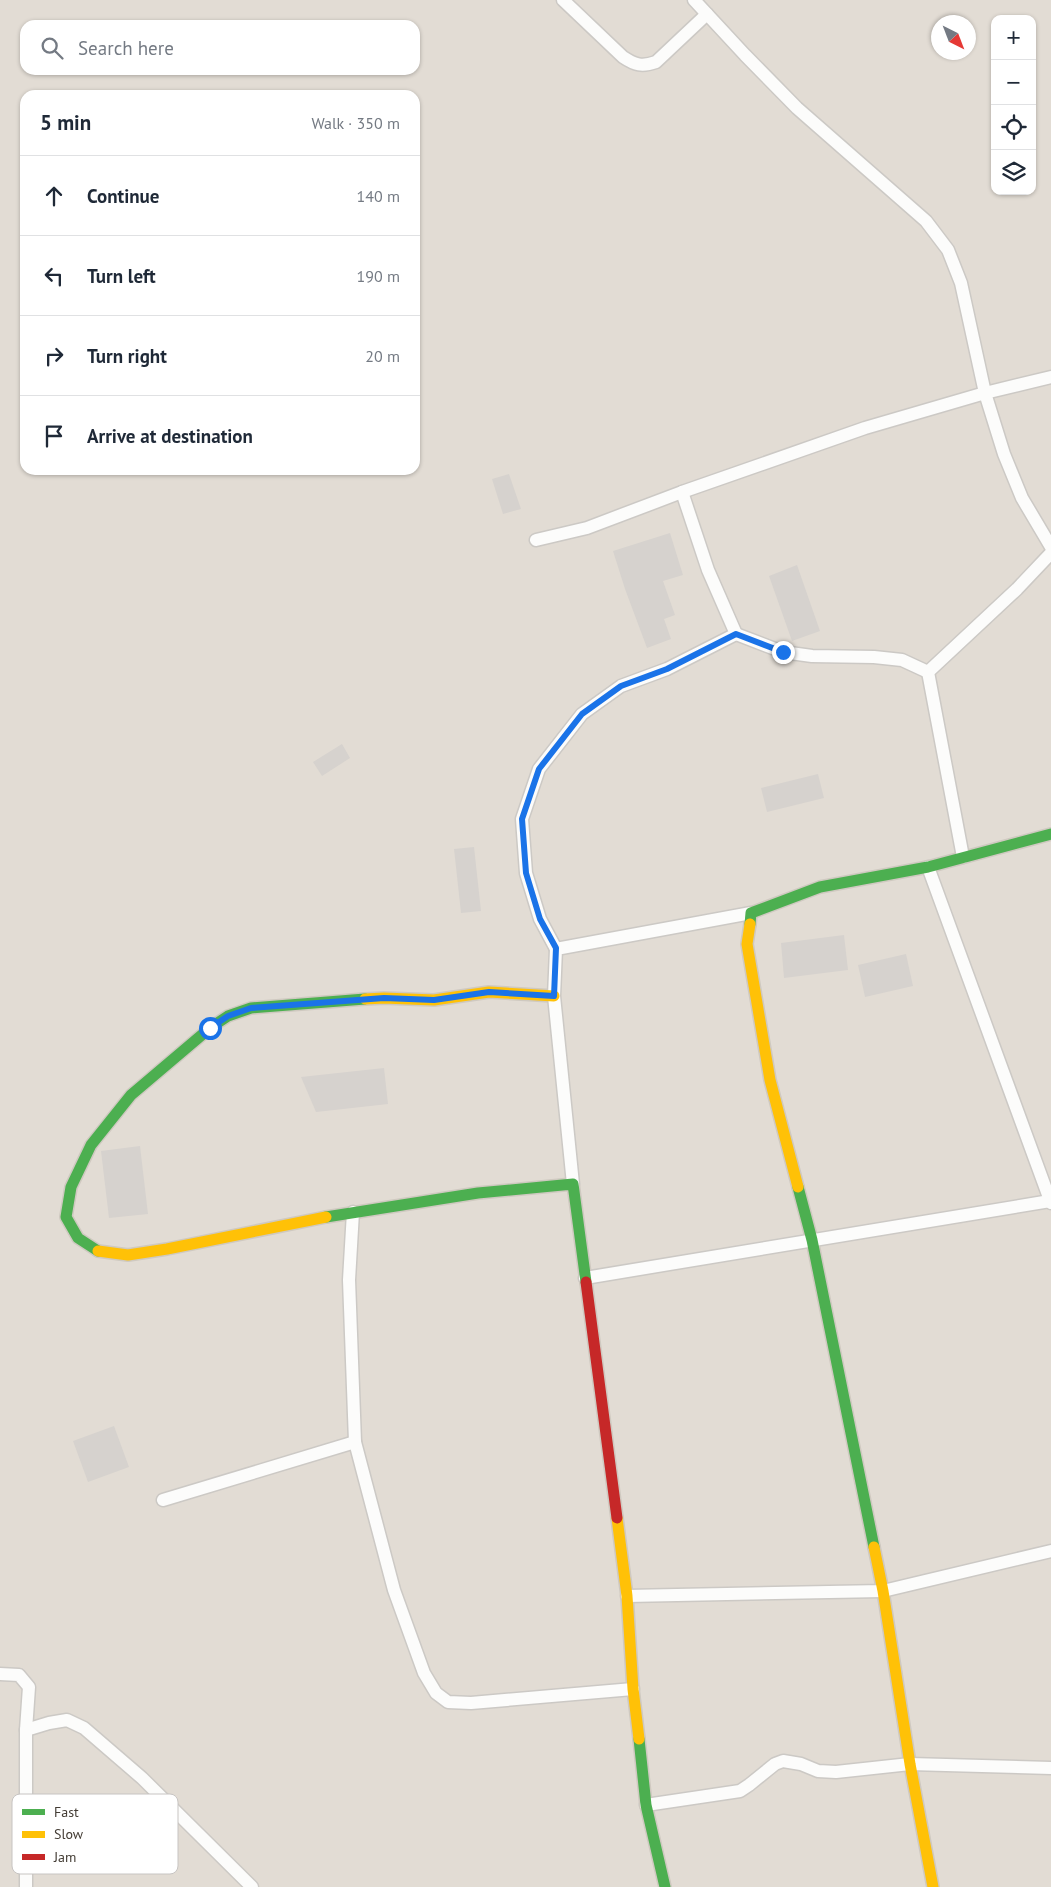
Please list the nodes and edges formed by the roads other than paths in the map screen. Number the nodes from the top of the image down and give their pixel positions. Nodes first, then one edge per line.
1 (562, 0) edge
2 (701, 5) edge
3 (1051, 377) edge
4 (985, 393) junction
5 (682, 492) junction
6 (536, 540) dead end
7 (1051, 546) edge
8 (1051, 553) edge
9 (736, 634) junction
10 (928, 672) junction
11 (1051, 834) edge
12 (963, 857) junction
13 (928, 867) junction
14 (751, 913) junction
15 (556, 948) junction
16 (554, 996) junction
17 (573, 1184) junction
18 (1051, 1202) edge
19 (353, 1212) junction
20 (812, 1240) junction
21 (585, 1278) junction
22 (355, 1442) junction
23 (163, 1500) dead end
24 (1051, 1551) edge
25 (882, 1591) junction
26 (627, 1596) junction
27 (0, 1674) edge
28 (633, 1689) junction
29 (26, 1730) junction
30 (910, 1764) junction
31 (1051, 1768) edge
32 (26, 1794) edge
33 (158, 1794) edge
34 (646, 1805) junction
35 (178, 1814) edge
36 (26, 1874) edge
37 (26, 1887) edge
38 (252, 1887) edge
39 (664, 1887) edge
40 (932, 1887) edge

1 - 2 street
2 - 4 street
3 - 4 street
4 - 5 street
4 - 7 street
5 - 6 street
5 - 9 street
8 - 10 street
9 - 10 street
9 - 15 street
10 - 12 street
11 - 12 street
12 - 13 street
13 - 14 street
13 - 18 street
14 - 15 street
14 - 20 street
15 - 16 street
16 - 17 street
16 - 19 street
17 - 19 street
17 - 21 street
18 - 20 street
19 - 22 street
20 - 21 street
20 - 25 street
21 - 26 street
22 - 23 street
22 - 28 street
24 - 25 street
25 - 26 street
25 - 30 street
26 - 28 street
27 - 29 street
28 - 34 street
29 - 32 street
29 - 33 street
30 - 31 street
30 - 34 street
30 - 40 street
34 - 39 street
35 - 38 street
36 - 37 street

